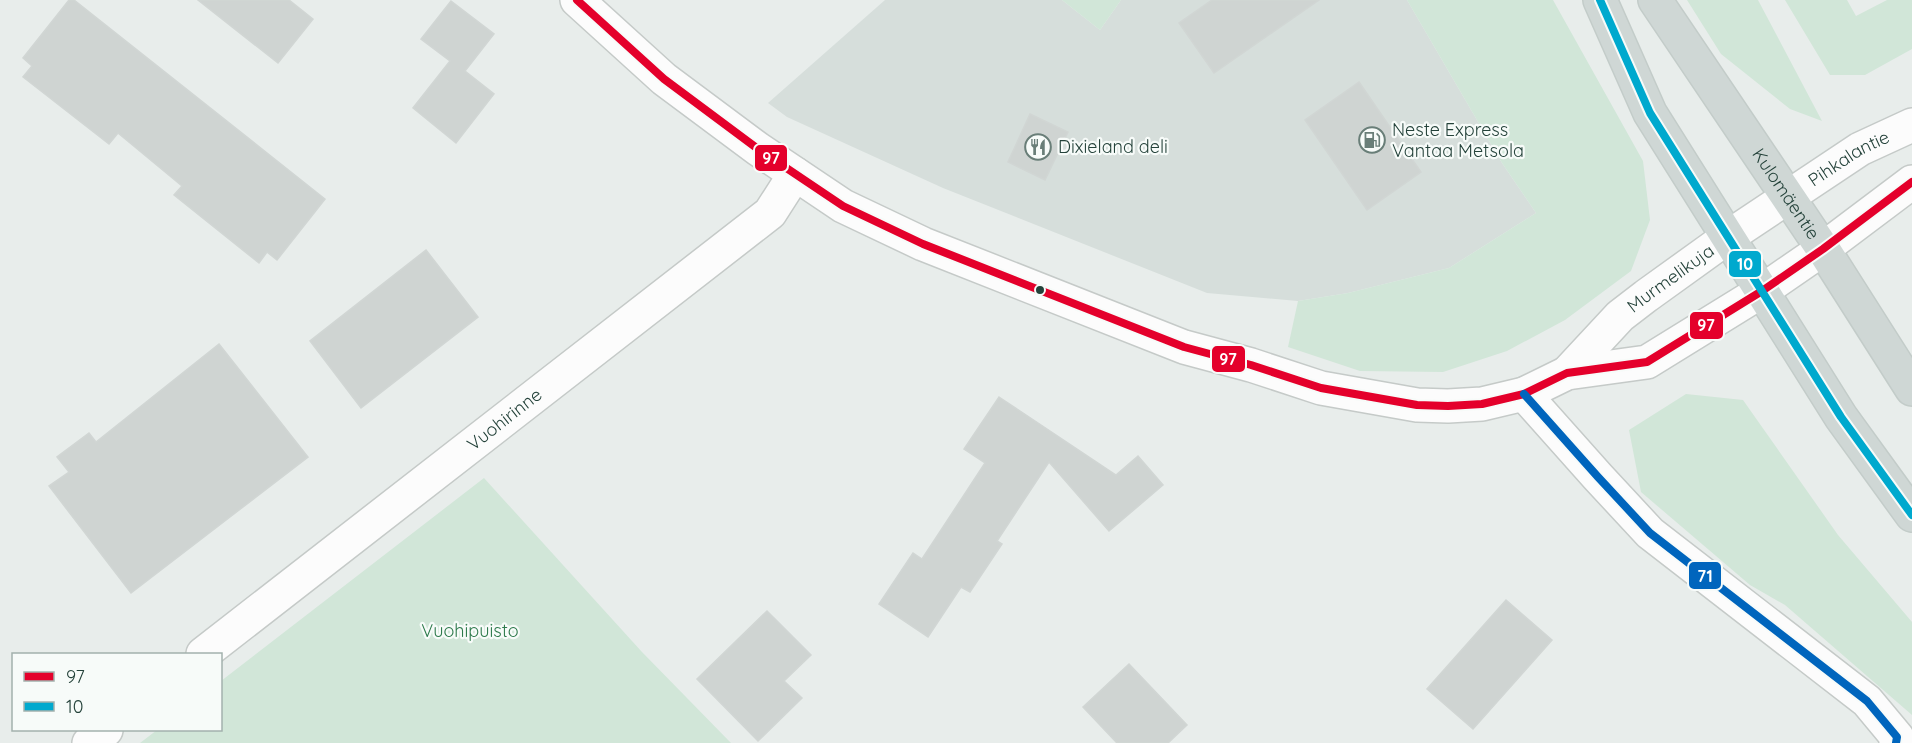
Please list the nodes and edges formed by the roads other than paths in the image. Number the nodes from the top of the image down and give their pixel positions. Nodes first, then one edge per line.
1 (577, 0) edge
2 (1600, 0) edge
3 (1655, 0) edge
4 (1912, 125) edge
5 (795, 174) junction
6 (1912, 182) edge
7 (1787, 199) junction
8 (1728, 237) junction
9 (1823, 249) junction
10 (1762, 291) junction
11 (1567, 373) junction
12 (1912, 389) edge
13 (1524, 394) junction
14 (1912, 515) edge
15 (204, 653) edge
16 (104, 731) edge
17 (1896, 740) edge
18 (89, 743) edge

1 - 5 street, Murmelikuja
2 - 8 main road
3 - 7 main road, Kulomäentie
4 - 7 street, Pihkalantie
5 - 13 street, Murmelikuja
5 - 15 street, Vuohirinne
6 - 9 street
7 - 8 street, Murmelikuja
7 - 9 main road, Kulomäentie
8 - 10 main road
8 - 11 street, Murmelikuja
9 - 10 street
9 - 12 main road, Kulomäentie
10 - 11 street, Murmelikuja
10 - 14 main road
11 - 13 street, Murmelikuja
13 - 17 street
16 - 18 street

